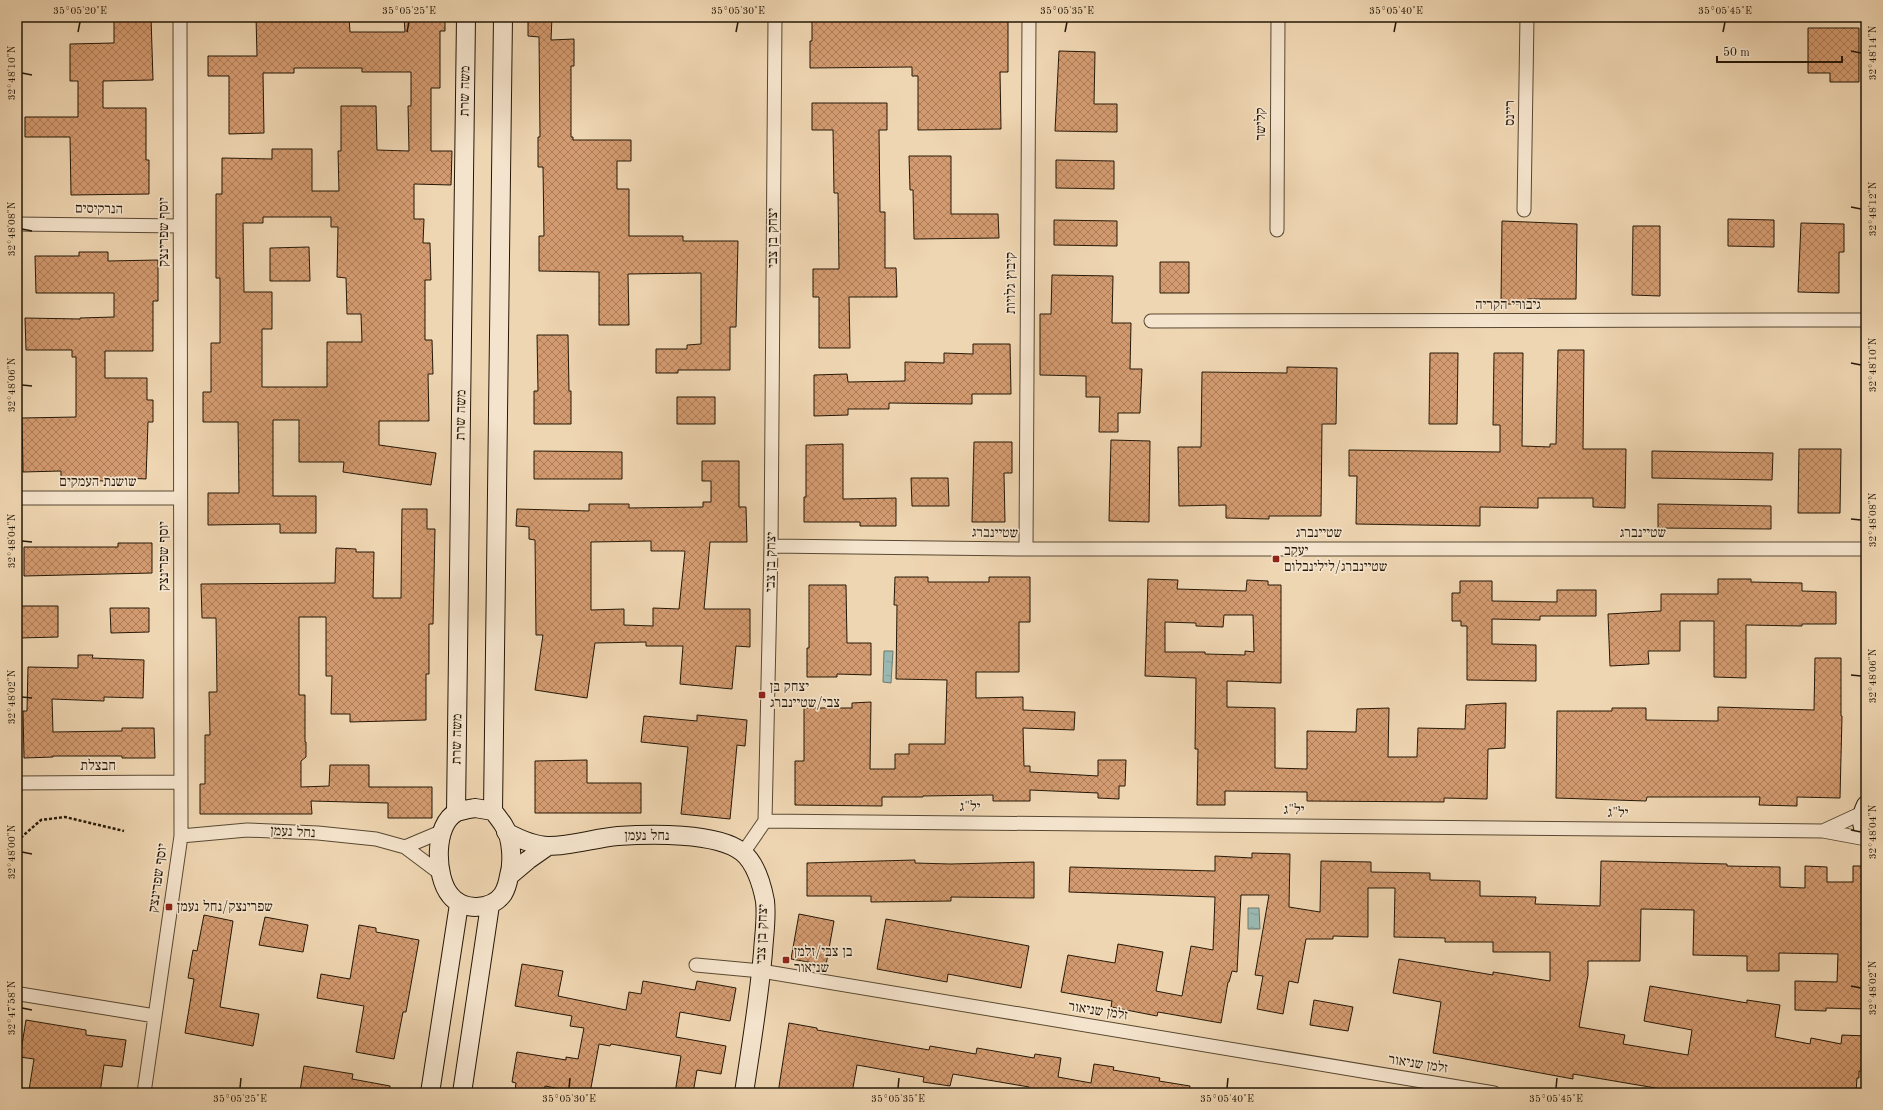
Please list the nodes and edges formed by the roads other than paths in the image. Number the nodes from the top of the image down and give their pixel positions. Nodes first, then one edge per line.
1 (180, 17) edge
2 (466, 17) edge
3 (503, 17) edge
4 (775, 17) edge
5 (1029, 17) edge
6 (1278, 17) edge
7 (1527, 17) edge
8 (1524, 210) dead end
9 (17, 224) edge
10 (180, 226) junction
11 (1277, 230) dead end
12 (1866, 320) edge
13 (1151, 321) dead end
14 (17, 498) edge
15 (180, 498) junction
16 (771, 546) junction
17 (1026, 549) junction
18 (1866, 549) edge
19 (180, 782) junction
20 (17, 783) edge
21 (1864, 809) edge
22 (493, 811) junction
23 (456, 812) junction
24 (765, 821) junction
25 (443, 831) junction
26 (1823, 831) junction
27 (506, 832) junction
28 (1866, 834) edge
29 (181, 836) junction
30 (1866, 839) edge
31 (548, 846) junction
32 (405, 847) junction
33 (743, 853) junction
34 (442, 874) junction
35 (509, 876) junction
36 (459, 904) junction
37 (490, 905) junction
38 (696, 965) dead end
39 (761, 971) junction
40 (20, 994) dead end
41 (155, 1016) junction
42 (144, 1093) edge
43 (430, 1093) edge
44 (462, 1093) edge
45 (744, 1093) edge
46 (1494, 1093) edge

1 - 10 street, יוסף שפרינצק
2 - 23 street, משה שרת
3 - 22 street
4 - 16 street, יצחק בן צבי
5 - 17 street, קיבוץ גלויות
6 - 11 street, קלישר
7 - 8 street, ריינס
9 - 10 street, הנרקיסים
10 - 15 street, יוסף שפרינצק
12 - 13 street, גיבורי הקריה
14 - 15 street, שושנת העמקים
15 - 19 street, יוסף שפרינצק
16 - 17 street, שטיינברג
16 - 24 street, יצחק בן צבי
17 - 18 street, שטיינברג
19 - 20 street, חבצלת
19 - 29 street, יוסף שפרינצק
21 - 26 street, יל"ג
21 - 28 street
22 - 23 street
22 - 27 street
23 - 25 street
24 - 26 street, יל"ג
24 - 33 street
25 - 32 street
25 - 34 street
26 - 30 street, יל"ג
27 - 31 street, נחל נעמן
27 - 35 street
29 - 32 street, נחל נעמן
29 - 41 street, יוסף שפרינצק
31 - 33 street, נחל נעמן
31 - 35 street, נחל נעמן
32 - 34 street, נחל נעמן
33 - 39 street, יצחק בן צבי
34 - 36 street
35 - 37 street
36 - 37 street
36 - 43 street
37 - 44 street
38 - 39 street, זלמן שניאור
39 - 45 street, יצחק בן צבי
39 - 46 street, זלמן שניאור
40 - 41 street
41 - 42 street, יוסף שפרינצק

